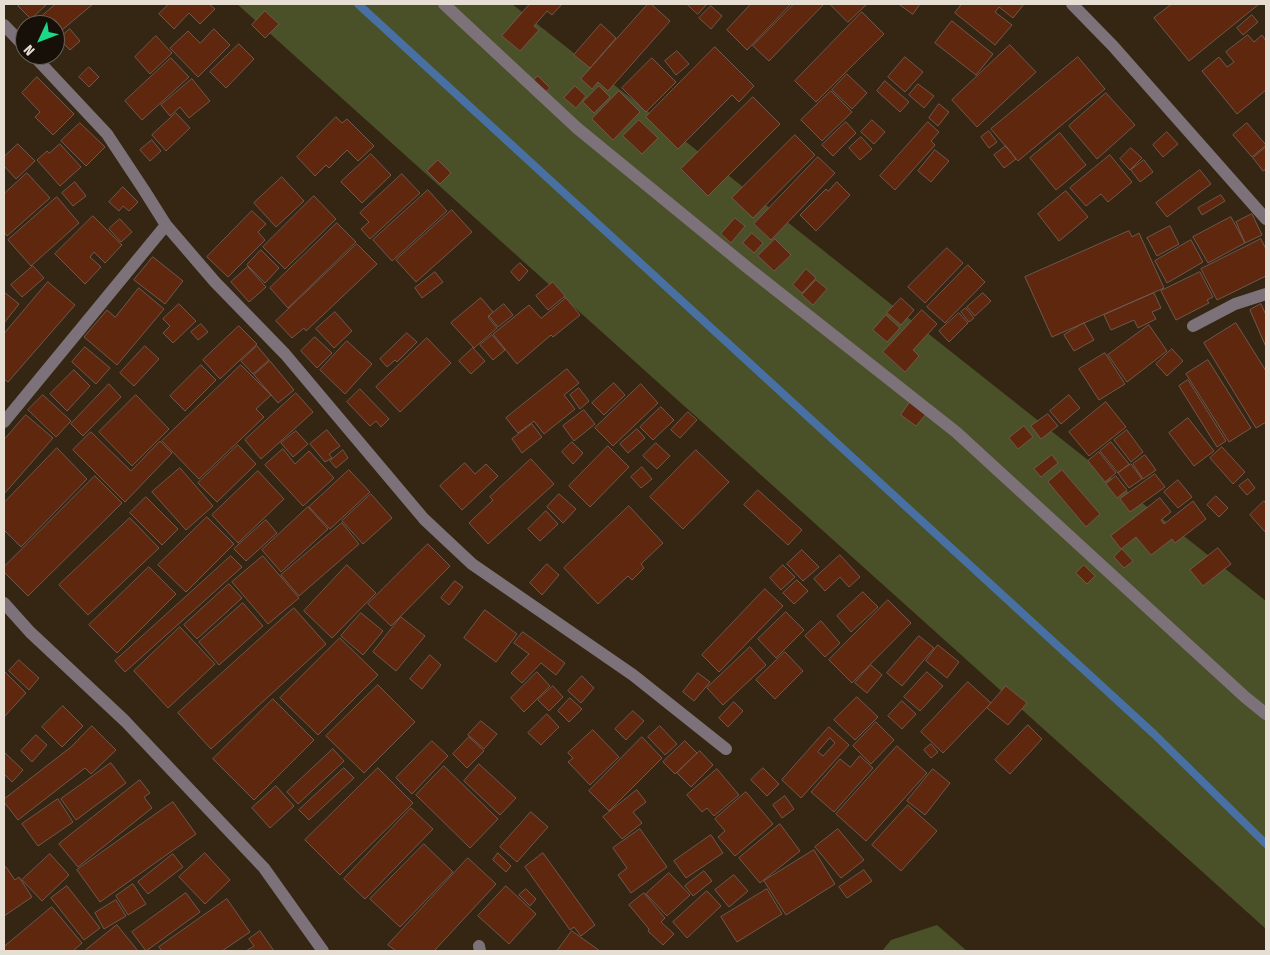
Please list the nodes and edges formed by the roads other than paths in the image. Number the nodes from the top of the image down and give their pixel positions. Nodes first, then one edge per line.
1 (444, 4) edge
2 (1072, 4) edge
3 (4, 25) edge
4 (15, 36) edge
5 (42, 65) edge
6 (1266, 219) edge
7 (166, 225) junction
8 (1266, 294) edge
9 (1192, 326) dead end
10 (4, 422) edge
11 (4, 603) edge
12 (1266, 714) edge
13 (726, 749) dead end
14 (323, 951) edge

1 - 12 street
2 - 6 street
3 - 4 street
5 - 7 street
7 - 10 street
7 - 13 street
8 - 9 street
11 - 14 street

